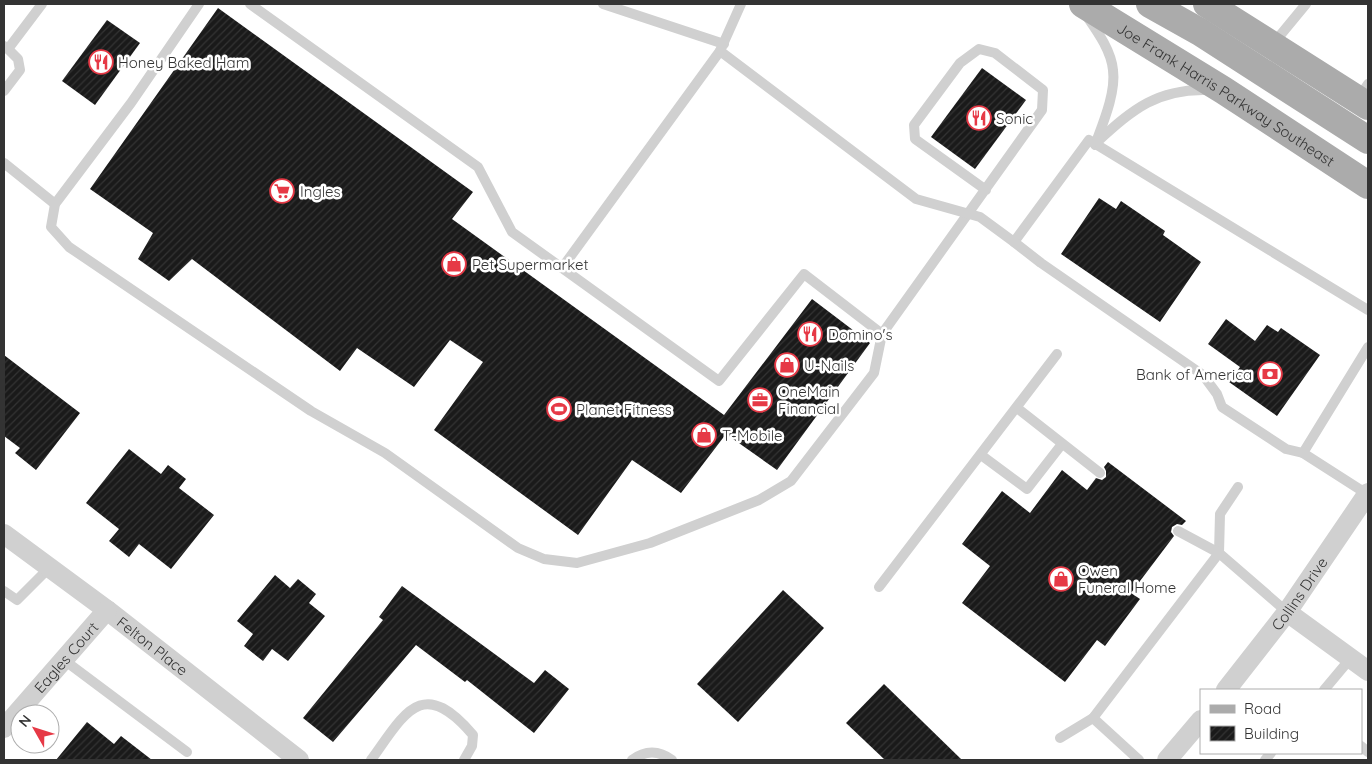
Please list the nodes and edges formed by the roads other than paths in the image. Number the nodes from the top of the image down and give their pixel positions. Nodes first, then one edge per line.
1 (42, 4) edge
2 (199, 4) edge
3 (250, 4) edge
4 (603, 4) edge
5 (741, 4) edge
6 (1077, 4) edge
7 (1083, 4) edge
8 (1150, 4) edge
9 (1207, 4) edge
10 (1306, 4) edge
11 (1273, 45) junction
12 (722, 47) junction
13 (6, 48) edge
14 (1223, 90) junction
15 (4, 91) edge
16 (1365, 97) edge
17 (1368, 140) edge
18 (1095, 145) junction
19 (4, 163) edge
20 (1368, 185) edge
21 (986, 190) junction
22 (55, 204) junction
23 (969, 214) junction
24 (1014, 242) junction
25 (562, 268) junction
26 (1368, 310) edge
27 (882, 334) junction
28 (1368, 347) edge
29 (1057, 354) dead end
30 (1016, 408) junction
31 (1062, 444) junction
32 (1303, 454) junction
33 (981, 455) junction
34 (1100, 473) dead end
35 (1238, 487) dead end
36 (1368, 493) edge
37 (1178, 531) dead end
38 (4, 534) edge
39 (1219, 553) junction
40 (49, 568) junction
41 (879, 587) dead end
42 (4, 591) edge
43 (107, 610) junction
44 (1287, 612) junction
45 (1350, 659) junction
46 (64, 660) junction
47 (1368, 671) edge
48 (1227, 689) edge
49 (1325, 689) edge
50 (1093, 718) junction
51 (1200, 721) edge
52 (4, 728) edge
53 (1060, 738) dead end
54 (187, 752) dead end
55 (300, 760) edge
56 (371, 760) edge
57 (464, 760) edge
58 (632, 760) edge
59 (672, 760) edge
60 (1139, 760) edge
61 (1167, 760) edge

1 - 13 lane
2 - 22 lane
3 - 25 lane
4 - 12 lane
5 - 12 lane
6 - 18 lane
7 - 14 main road, Joe Frank Harris Parkway Southeast
8 - 17 main road
9 - 11 main road
10 - 11 lane
11 - 16 main road
12 - 23 lane
12 - 25 lane
13 - 15 lane
14 - 18 lane
14 - 20 main road, Joe Frank Harris Parkway Southeast
18 - 24 lane
18 - 26 lane
19 - 22 lane
21 - 21 lane
21 - 23 lane
22 - 27 lane
23 - 24 lane
23 - 27 lane
24 - 32 lane
25 - 27 lane
28 - 32 lane
29 - 30 lane
30 - 31 lane
30 - 33 lane
31 - 33 lane
31 - 34 lane
32 - 36 lane
33 - 41 lane
35 - 39 lane
36 - 44 street, Collins Drive
37 - 39 lane
38 - 40 street, Felton Place
39 - 44 lane
39 - 50 lane
40 - 42 lane
40 - 43 street, Felton Place
43 - 46 street, Eagles Court
43 - 55 street, Felton Place
44 - 45 street
44 - 48 street, Collins Drive
45 - 47 street
45 - 49 lane
46 - 52 street, Eagles Court
46 - 54 lane
50 - 53 lane
50 - 60 lane
51 - 61 street
56 - 57 lane
58 - 59 lane

